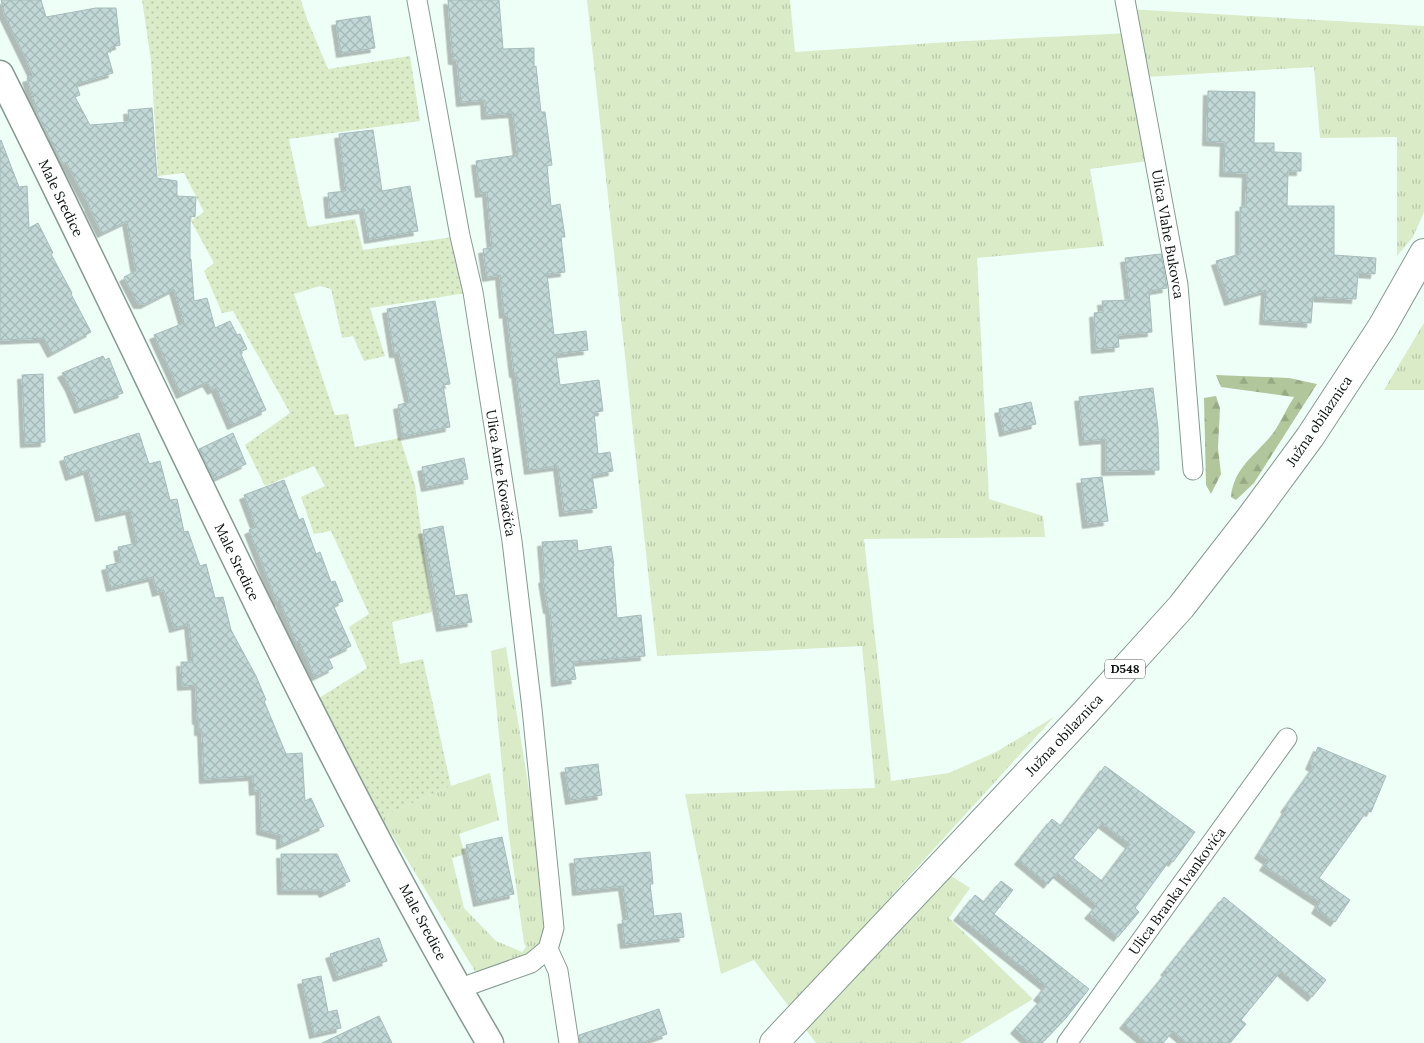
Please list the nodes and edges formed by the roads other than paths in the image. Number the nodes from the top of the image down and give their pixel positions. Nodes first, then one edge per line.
1 (417, 0) edge
2 (1126, 0) edge
3 (0, 74) edge
4 (1424, 253) edge
5 (1193, 470) dead end
6 (1287, 738) dead end
7 (548, 949) junction
8 (458, 990) junction
9 (490, 1043) edge
10 (569, 1043) edge
11 (774, 1043) edge
12 (1067, 1043) edge

1 - 7 street, Ulica Ante Kovačića
2 - 5 street, Ulica Vlahe Bukovca
3 - 8 street, Male Sredice
4 - 11 main road, Južna obilaznica / D548
6 - 12 street, Ulica Branka Ivankovića
7 - 8 street
7 - 10 street
8 - 9 street, Male Sredice

